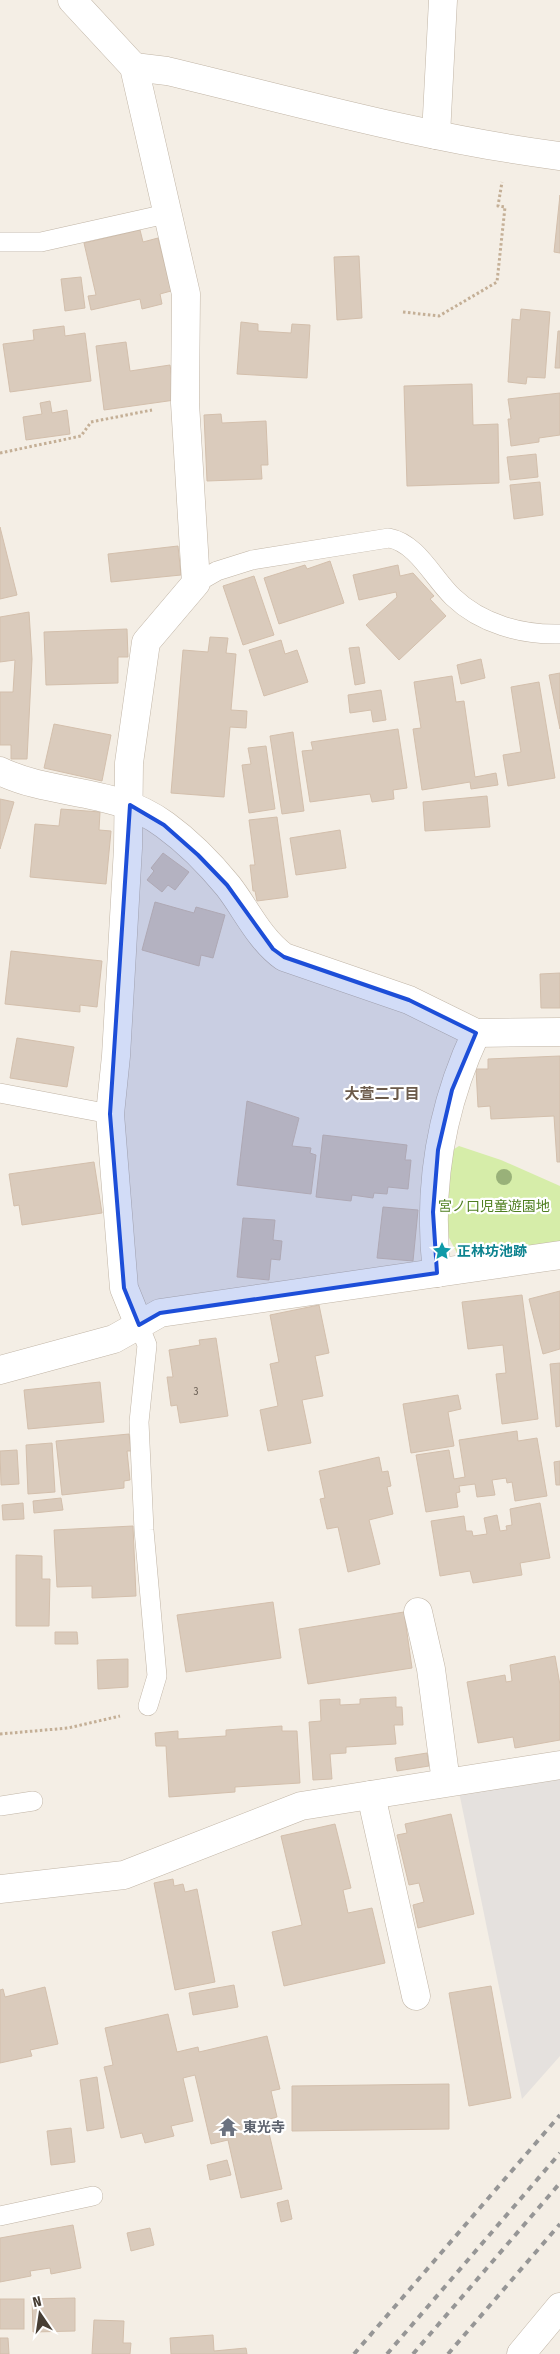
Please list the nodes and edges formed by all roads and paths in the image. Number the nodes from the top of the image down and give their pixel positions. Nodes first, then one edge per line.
1 (72, 0) edge
2 (443, 0) edge
3 (134, 66) junction
4 (436, 135) junction
5 (507, 149) junction
6 (560, 156) edge
7 (166, 214) junction
8 (0, 242) edge
9 (403, 312) dead end
10 (185, 403) junction
11 (0, 452) edge
12 (196, 583) junction
13 (560, 634) edge
14 (0, 771) edge
15 (130, 805) junction
16 (560, 1032) edge
17 (476, 1033) junction
18 (0, 1093) edge
19 (110, 1114) junction
20 (560, 1255) edge
21 (437, 1273) junction
22 (139, 1325) junction
23 (0, 1370) edge
24 (418, 1612) dead end
25 (148, 1706) joint
26 (0, 1734) edge
27 (560, 1765) edge
28 (446, 1782) junction
29 (371, 1795) junction
30 (33, 1801) dead end
31 (0, 1806) edge
32 (0, 1889) edge
33 (416, 1996) dead end
34 (93, 2196) dead end
35 (0, 2216) edge
36 (560, 2307) edge
37 (520, 2354) edge

1 - 3 street
2 - 4 street
3 - 4 street
3 - 7 street
4 - 5 street
5 - 6 street
5 - 9 path
7 - 8 lane
7 - 10 street
10 - 11 path
10 - 12 street
12 - 13 lane
12 - 15 street
14 - 15 street
15 - 17 street
15 - 19 street
16 - 17 street
17 - 21 street
18 - 19 lane
19 - 22 street
20 - 21 street
21 - 22 street
22 - 23 street
22 - 25 lane
24 - 28 street
25 - 26 path
27 - 28 street
28 - 29 street
29 - 32 street
29 - 33 street
30 - 31 lane
34 - 35 lane
36 - 37 street

